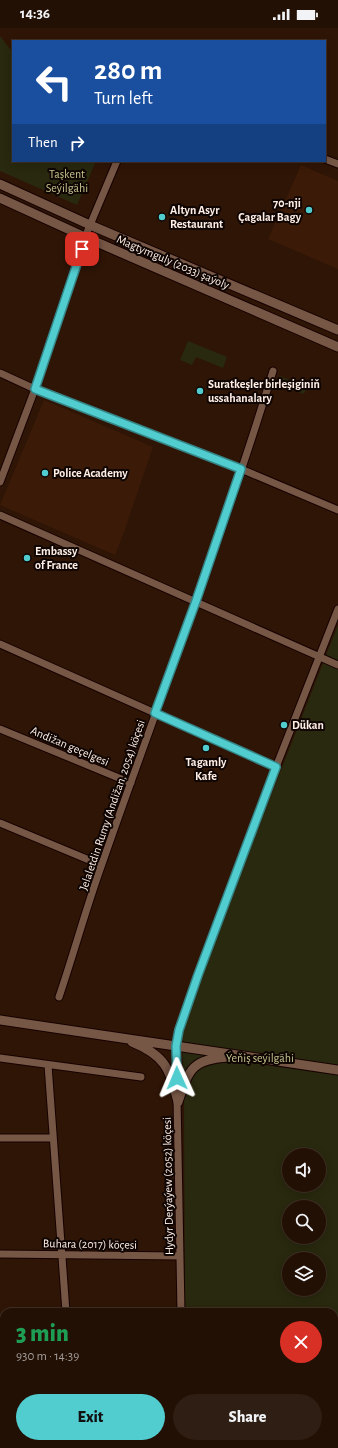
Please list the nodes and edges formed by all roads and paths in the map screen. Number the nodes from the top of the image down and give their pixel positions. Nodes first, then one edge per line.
1 (326, 160) edge
2 (117, 162) edge
3 (338, 164) edge
4 (0, 184) edge
5 (0, 198) edge
6 (90, 225) junction
7 (86, 238) junction
8 (338, 330) edge
9 (338, 347) edge
10 (273, 372) dead end
11 (0, 373) edge
12 (35, 389) junction
13 (241, 469) junction
14 (0, 482) edge
15 (338, 510) edge
16 (0, 515) edge
17 (196, 601) junction
18 (338, 609) edge
19 (0, 644) edge
20 (320, 657) junction
21 (338, 665) edge
22 (155, 713) junction
23 (0, 729) edge
24 (276, 767) junction
25 (131, 783) junction
26 (0, 823) edge
27 (101, 865) junction
28 (59, 997) dead end
29 (0, 1020) edge
30 (115, 1036) junction
31 (176, 1046) junction
32 (249, 1056) junction
33 (0, 1058) edge
34 (48, 1065) junction
35 (338, 1070) edge
36 (141, 1077) dead end
37 (178, 1102) junction
38 (0, 1138) edge
39 (52, 1138) junction
40 (0, 1254) edge
41 (61, 1255) junction
42 (180, 1256) junction
43 (66, 1308) edge
44 (181, 1308) edge

1 - 3 street
2 - 6 street
4 - 6 main road, Magtymguly (2033) şaýoly
5 - 7 main road, Magtymguly (2033) şaýoly
6 - 7 street
6 - 8 main road, Magtymguly (2033) şaýoly
7 - 9 main road, Magtymguly (2033) şaýoly
7 - 12 street
10 - 13 street, Jelaletdin Rumy (Andižan, 2054) köçesi
11 - 12 street
12 - 13 street
12 - 14 street
13 - 15 street
13 - 17 street, Jelaletdin Rumy (Andižan, 2054) köçesi
16 - 17 street
17 - 20 street
17 - 22 street, Jelaletdin Rumy (Andižan, 2054) köçesi
18 - 20 street, Hydyr Derýaýew (2052) köçesi
19 - 22 street
20 - 21 street
20 - 24 street, Hydyr Derýaýew (2052) köçesi
22 - 24 street
22 - 25 street, Jelaletdin Rumy (Andižan, 2054) köçesi
23 - 25 street, Andižan geçelgesi
24 - 31 street, Hydyr Derýaýew (2052) köçesi
25 - 27 street, Jelaletdin Rumy (Andižan, 2054) köçesi
26 - 27 street
27 - 28 street, Jelaletdin Rumy (Andižan, 2054) köçesi
29 - 30 main road
30 - 31 main road
30 - 37 main road
31 - 32 main road
31 - 37 street, Hydyr Derýaýew (2052) köçesi
32 - 35 main road
32 - 37 main road
33 - 34 street
34 - 36 street
34 - 39 street
37 - 42 street, Hydyr Derýaýew (2052) köçesi
38 - 39 street
39 - 41 street
40 - 41 street, Buhara (2017) köçesi
41 - 42 street, Buhara (2017) köçesi
41 - 43 street
42 - 44 street, Hydyr Derýaýew (2052) köçesi

